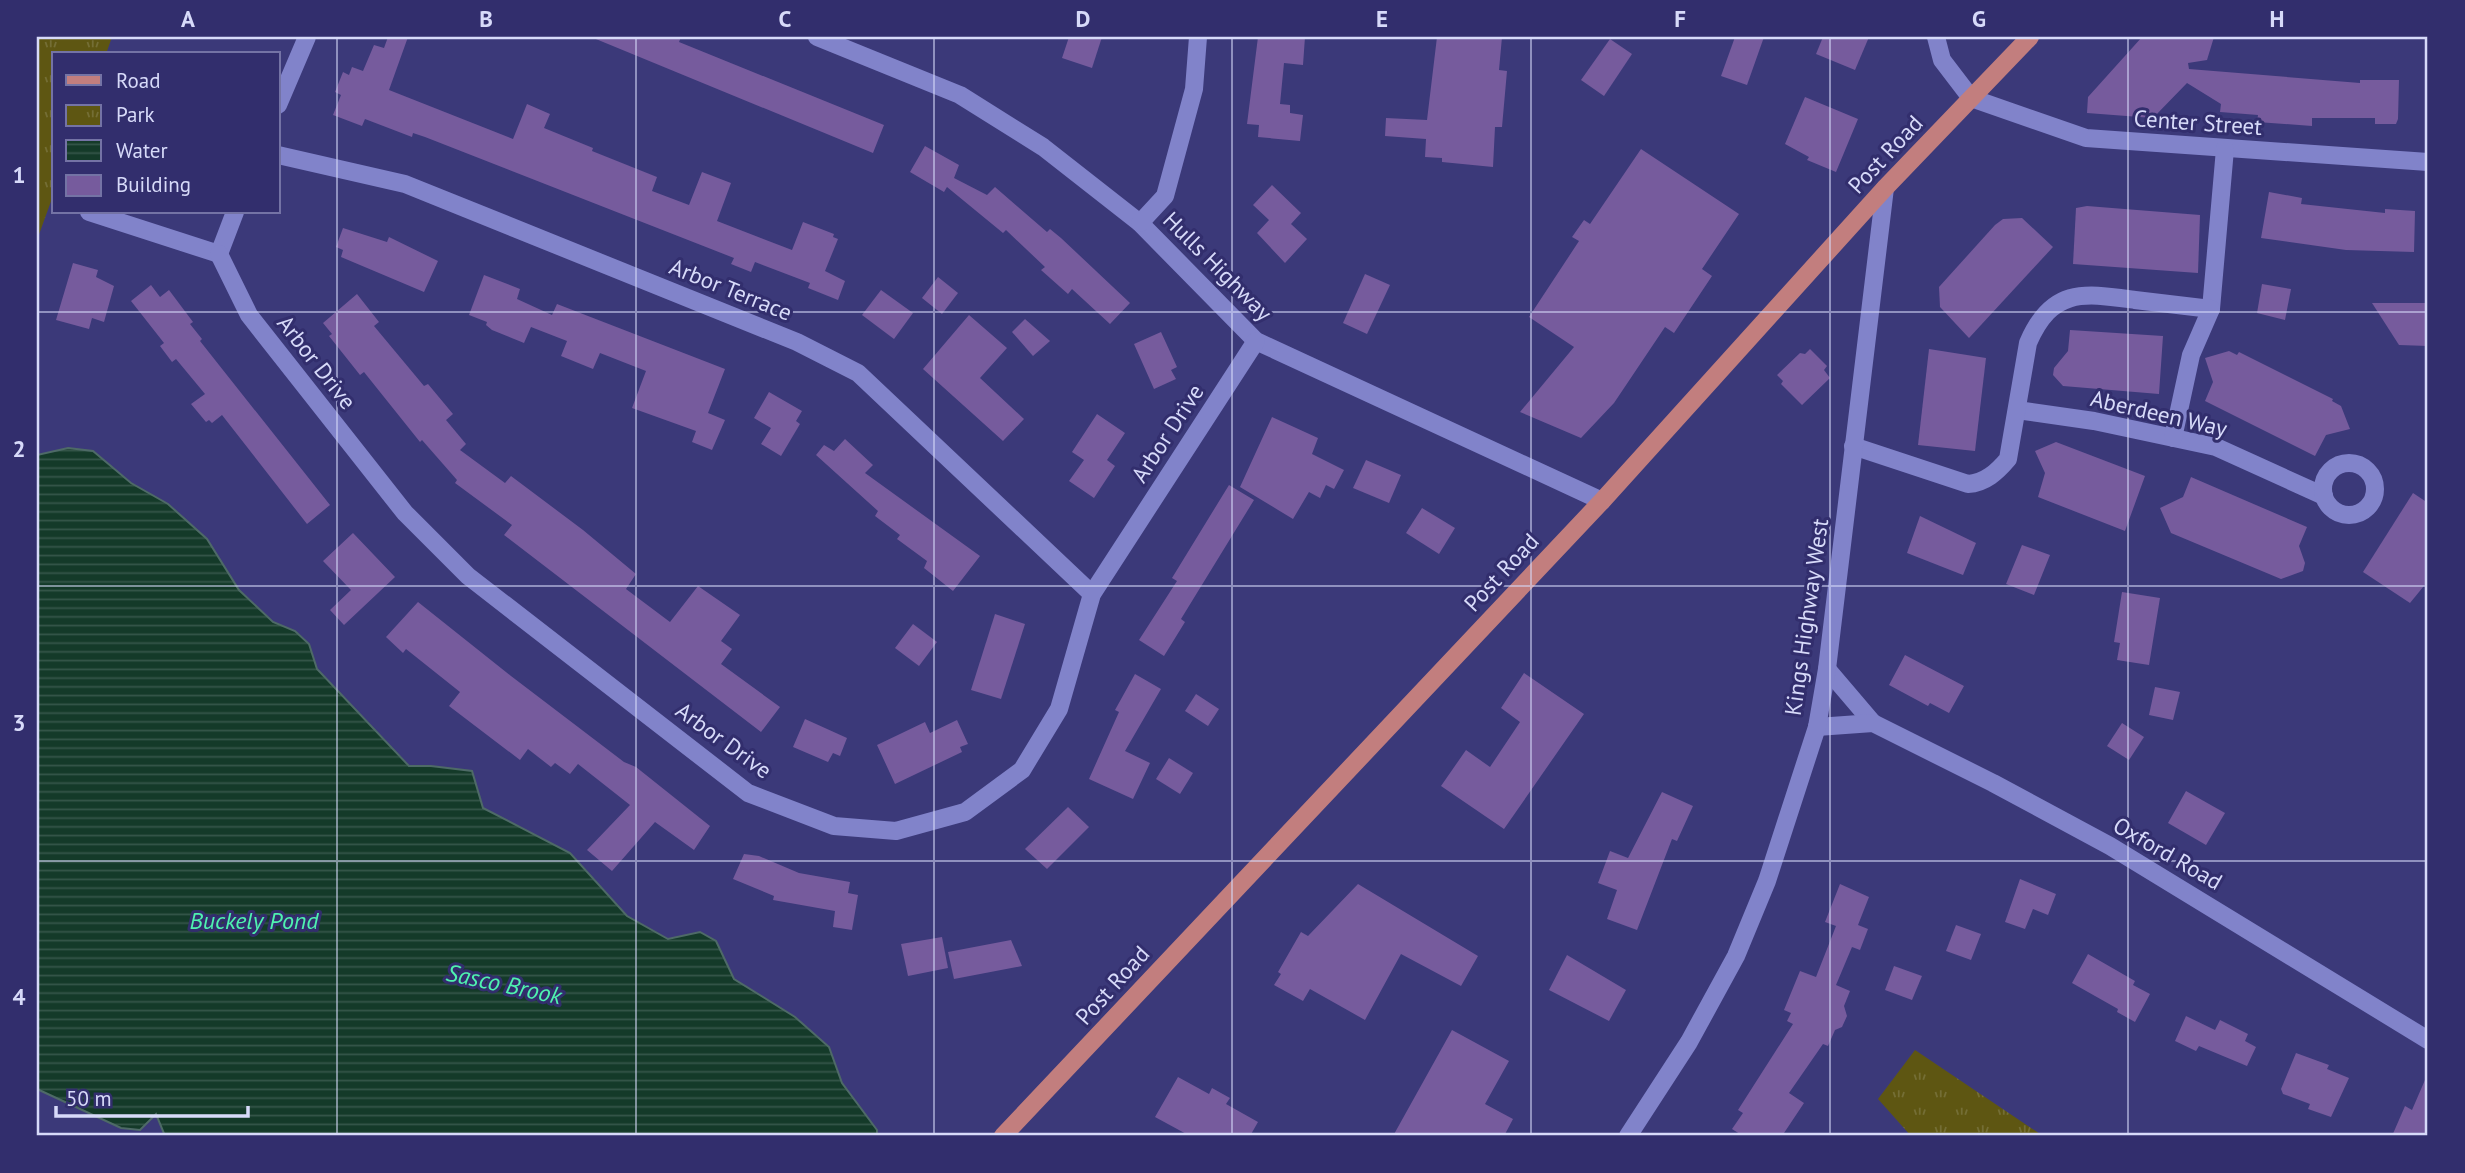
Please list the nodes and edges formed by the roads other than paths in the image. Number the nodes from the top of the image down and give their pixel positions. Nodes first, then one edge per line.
1 (307, 37) edge
2 (817, 37) edge
3 (1198, 37) edge
4 (1936, 37) edge
5 (2030, 37) edge
6 (1971, 98) junction
7 (280, 100) edge
8 (2225, 149) junction
9 (280, 155) edge
10 (2428, 162) edge
11 (1885, 188) junction
12 (95, 214) edge
13 (234, 214) edge
14 (1140, 223) junction
15 (219, 254) junction
16 (2211, 309) junction
17 (1256, 341) junction
18 (2017, 410) junction
19 (2173, 438) junction
20 (1853, 446) junction
21 (2324, 496) dead end
22 (1602, 501) junction
23 (1092, 594) junction
24 (1827, 669) junction
25 (1873, 723) junction
26 (1816, 727) junction
27 (2428, 1041) edge
28 (1003, 1136) edge
29 (1628, 1136) edge

1 - 7 street
2 - 14 street, Hulls Highway
3 - 14 street
4 - 6 street
5 - 6 main road, Post Road
6 - 8 street, Center Street
6 - 11 main road, Post Road
8 - 10 street, Center Street
8 - 16 street
9 - 23 street, Arbor Terrace
11 - 20 street, Kings Highway West
11 - 22 main road, Post Road
12 - 15 street
13 - 15 street
14 - 17 street, Hulls Highway
15 - 23 street, Arbor Drive
16 - 18 street
16 - 19 street
17 - 22 street, Hulls Highway
17 - 23 street, Arbor Drive
18 - 19 street, Aberdeen Way
18 - 20 street
19 - 21 street, Aberdeen Way
20 - 24 street, Kings Highway West
22 - 28 main road, Post Road
24 - 25 street, Oxford Road
24 - 26 street, Kings Highway West
25 - 26 street
25 - 27 street, Oxford Road
26 - 29 street, Kings Highway West

